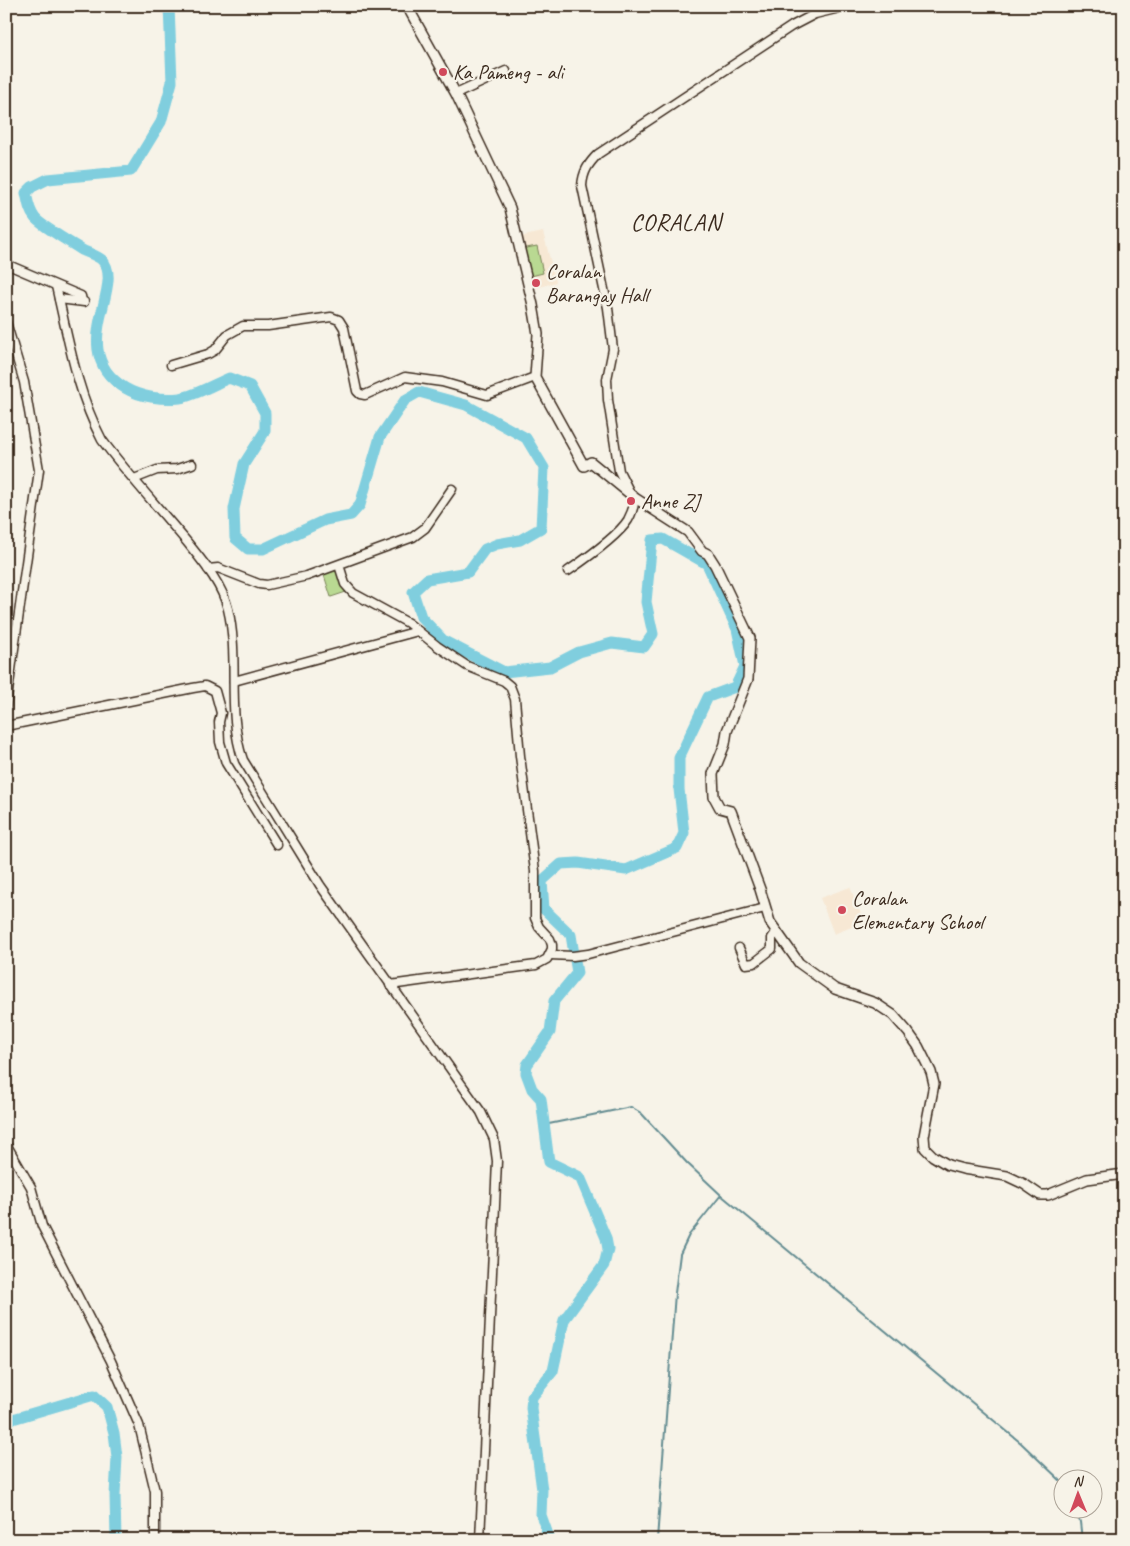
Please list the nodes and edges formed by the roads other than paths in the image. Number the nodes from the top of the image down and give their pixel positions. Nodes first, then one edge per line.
1 (407, 6) edge
2 (848, 6) edge
3 (506, 71) dead end
4 (456, 94) junction
5 (6, 264) edge
6 (56, 286) junction
7 (59, 299) junction
8 (6, 322) edge
9 (171, 365) dead end
10 (535, 377) junction
11 (192, 464) dead end
12 (134, 479) junction
13 (452, 489) dead end
14 (633, 496) junction
15 (339, 565) junction
16 (208, 569) junction
17 (568, 571) dead end
18 (418, 631) junction
19 (234, 681) junction
20 (6, 706) edge
21 (235, 712) junction
22 (221, 713) junction
23 (6, 726) edge
24 (277, 845) dead end
25 (765, 908) junction
26 (777, 931) junction
27 (739, 948) dead end
28 (550, 955) junction
29 (390, 985) junction
30 (6, 1144) edge
31 (1124, 1174) edge
32 (155, 1540) edge
33 (480, 1540) edge

1 - 4 street
2 - 14 street
3 - 4 street
4 - 10 street
5 - 6 street
6 - 7 street
6 - 7 street
7 - 12 street
8 - 20 street
9 - 10 street
10 - 14 street
11 - 12 street
12 - 16 street
13 - 15 street
14 - 17 street
14 - 25 street
15 - 16 street
15 - 18 street
16 - 19 street
18 - 19 street
18 - 28 street
19 - 21 street
21 - 22 street
21 - 29 street
22 - 23 street
22 - 24 street
25 - 26 street
25 - 28 street
26 - 27 street
26 - 31 street
28 - 29 street
29 - 33 street
30 - 32 street

